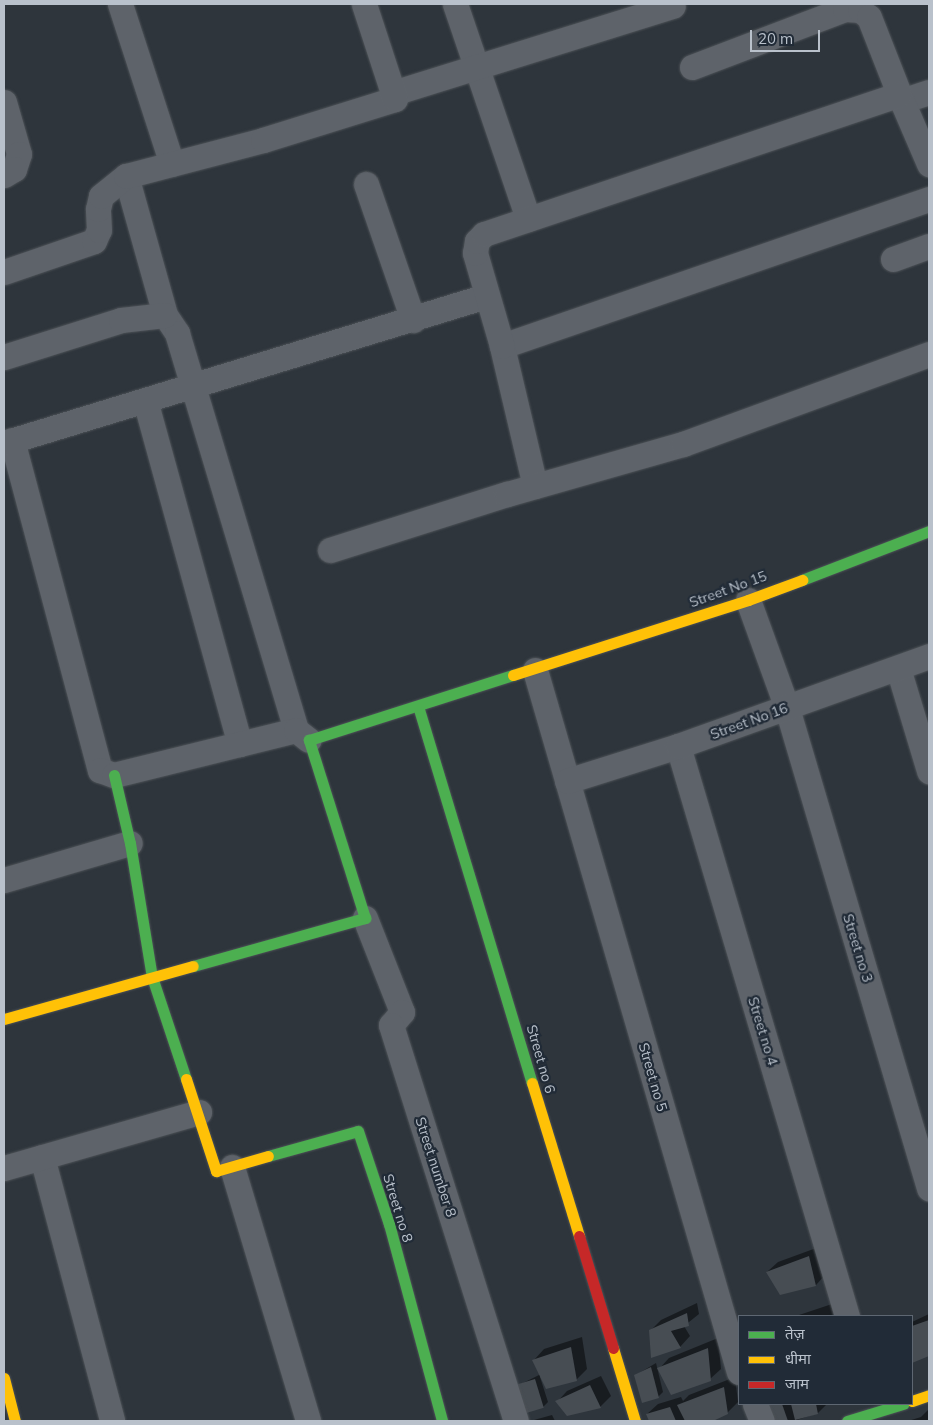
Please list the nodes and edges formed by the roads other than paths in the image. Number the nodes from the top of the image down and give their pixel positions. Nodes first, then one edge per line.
1 (120, 4) edge
2 (364, 4) edge
3 (455, 4) edge
4 (673, 6) dead end
5 (692, 67) dead end
6 (475, 68) junction
7 (929, 92) edge
8 (393, 94) junction
9 (901, 97) junction
10 (4, 102) edge
11 (172, 164) junction
12 (929, 164) edge
13 (4, 175) edge
14 (126, 176) junction
15 (366, 184) dead end
16 (929, 199) edge
17 (528, 218) junction
18 (929, 246) edge
19 (893, 259) dead end
20 (4, 272) edge
21 (486, 296) junction
22 (165, 315) junction
23 (413, 320) junction
24 (502, 346) junction
25 (929, 354) edge
26 (4, 356) edge
27 (192, 386) junction
28 (144, 400) junction
29 (8, 441) edge
30 (535, 486) junction
31 (929, 531) edge
32 (330, 550) dead end
33 (748, 600) junction
34 (929, 656) edge
35 (898, 668) junction
36 (535, 670) junction
37 (418, 706) junction
38 (787, 708) junction
39 (302, 735) junction
40 (240, 744) junction
41 (678, 746) junction
42 (929, 771) edge
43 (114, 775) junction
44 (568, 781) junction
45 (130, 843) junction
46 (4, 880) edge
47 (365, 918) junction
48 (152, 977) junction
49 (4, 1020) edge
50 (198, 1112) junction
51 (42, 1157) junction
52 (232, 1167) junction
53 (4, 1168) edge
54 (929, 1188) edge
55 (846, 1315) edge
56 (738, 1369) edge
57 (4, 1378) edge
58 (929, 1396) edge
59 (913, 1401) edge
60 (756, 1405) edge
61 (899, 1405) edge
62 (874, 1413) edge
63 (15, 1421) edge
64 (112, 1421) edge
65 (308, 1421) edge
66 (442, 1421) edge
67 (516, 1421) edge
68 (635, 1421) edge
69 (762, 1421) edge
70 (847, 1421) edge

1 - 11 street
2 - 8 street
3 - 6 street
4 - 6 street
5 - 9 street
6 - 8 street
6 - 17 street
7 - 9 street
8 - 11 street
9 - 12 street
9 - 17 street
10 - 13 street
11 - 14 street
14 - 20 street
14 - 22 street
15 - 23 street
16 - 24 street
17 - 21 street
18 - 19 street
21 - 23 street
21 - 24 street
22 - 26 street
22 - 27 street
23 - 27 street
24 - 30 street
25 - 30 street
27 - 28 street
27 - 39 street
28 - 29 street
28 - 40 street
29 - 43 street
30 - 32 street
31 - 33 street, Street No 15
33 - 36 street, Street No 15
33 - 38 street, Street no 3
34 - 35 street, Street No 16
35 - 38 street, Street No 16
35 - 42 street
36 - 37 street, Street No 15
36 - 44 street, Street no 5
37 - 39 street, Street No 15
37 - 68 street, Street no 6
38 - 41 street, Street No 16
38 - 54 street, Street no 3
39 - 40 street
39 - 47 street
40 - 43 street
41 - 44 street, Street No 16
41 - 55 street, Street no 4
43 - 45 street
44 - 56 street, Street no 5
45 - 46 street
45 - 48 street
47 - 48 street
47 - 67 street, Street number 8
48 - 49 street
48 - 50 street
50 - 51 street
50 - 52 street
51 - 53 street
51 - 64 street
52 - 65 street
52 - 66 street, Street no 8
57 - 63 street
58 - 59 street
60 - 69 street
61 - 62 street
62 - 70 street

